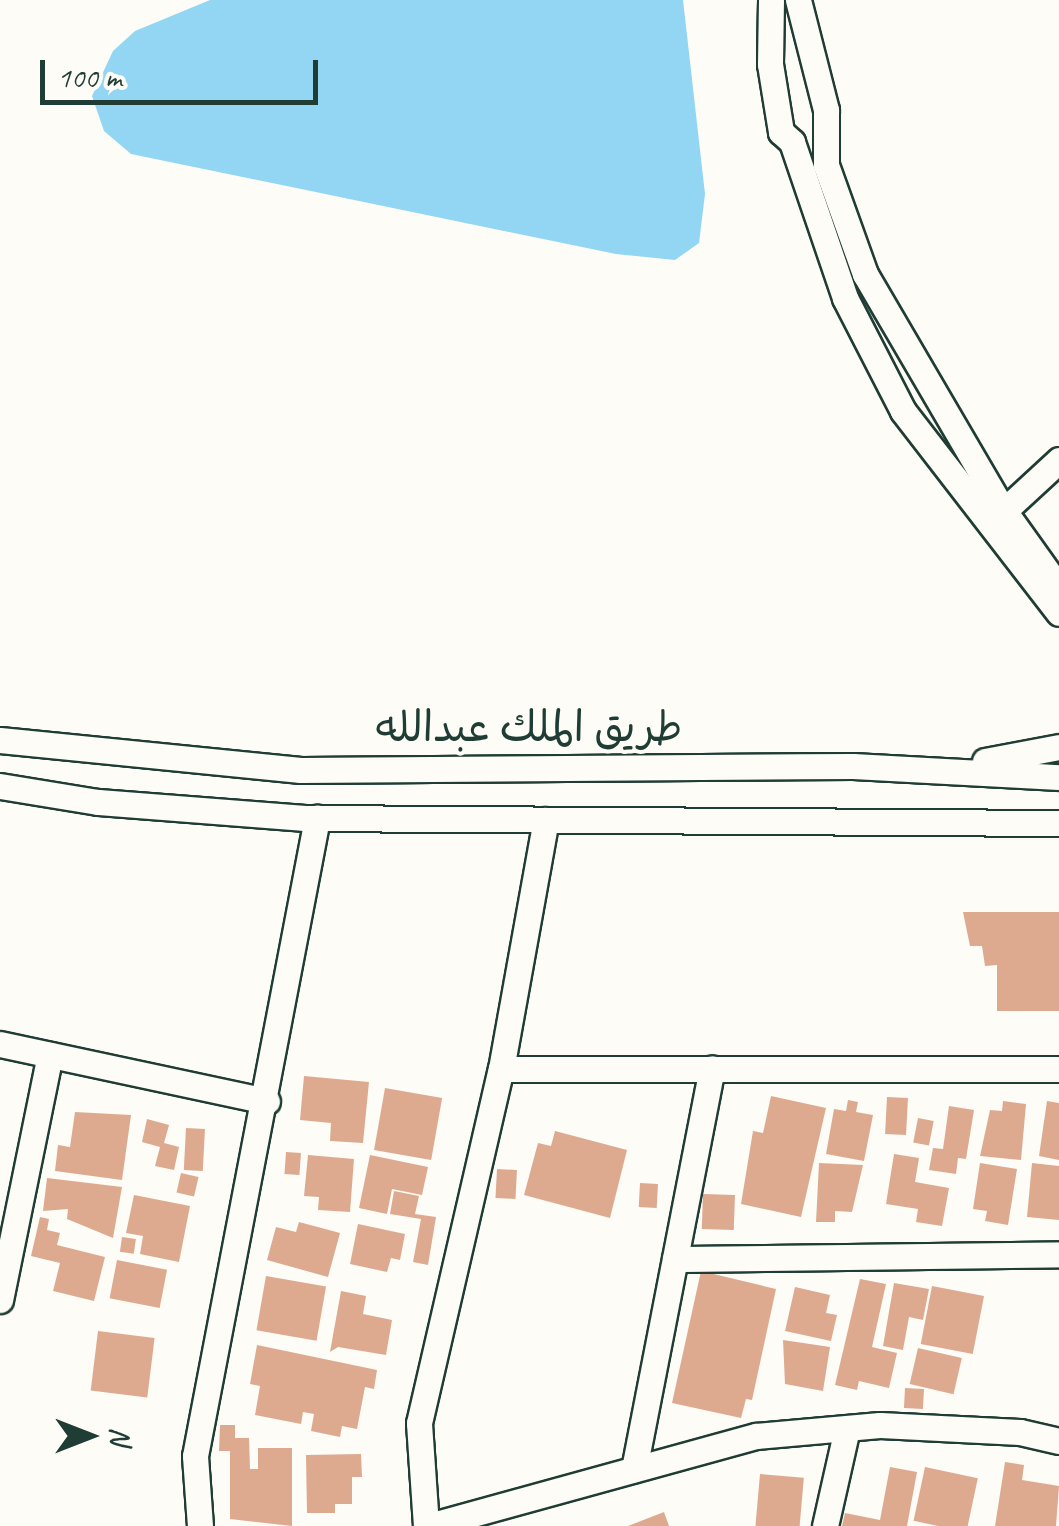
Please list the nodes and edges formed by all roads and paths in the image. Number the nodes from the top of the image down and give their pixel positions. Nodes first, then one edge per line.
1 (771, 0) edge
2 (798, 0) edge
3 (822, 134) junction
4 (792, 142) junction
5 (1059, 460) edge
6 (1001, 520) junction
7 (1059, 588) edge
8 (1059, 614) edge
9 (0, 740) edge
10 (1059, 747) edge
11 (948, 768) junction
12 (1059, 777) edge
13 (8, 788) edge
14 (317, 818) junction
15 (546, 820) junction
16 (1059, 823) edge
17 (0, 1044) edge
18 (50, 1054) junction
19 (501, 1069) junction
20 (712, 1069) junction
21 (1059, 1069) edge
22 (267, 1101) junction
23 (1059, 1254) edge
24 (675, 1259) junction
25 (4, 1260) edge
26 (0, 1300) edge
27 (847, 1428) junction
28 (1059, 1441) edge
29 (634, 1469) junction
30 (490, 1518) edge
31 (200, 1526) edge
32 (428, 1526) edge
33 (825, 1526) edge

1 - 4 street
2 - 3 street
3 - 4 street
3 - 6 street
4 - 6 street
5 - 6 street
6 - 7 street
6 - 8 street
9 - 11 street, طريق الملك عبدالله
10 - 11 street
11 - 12 street, طريق الملك عبدالله
13 - 14 street
14 - 15 street
14 - 22 street
15 - 16 street
15 - 19 street
17 - 18 street
18 - 22 street
18 - 25 street
19 - 20 street
19 - 32 street
20 - 21 street
20 - 24 street
22 - 31 street
23 - 24 street
24 - 29 street
25 - 26 street
27 - 28 street
27 - 29 street
27 - 33 street
29 - 30 street
30 - 32 street

